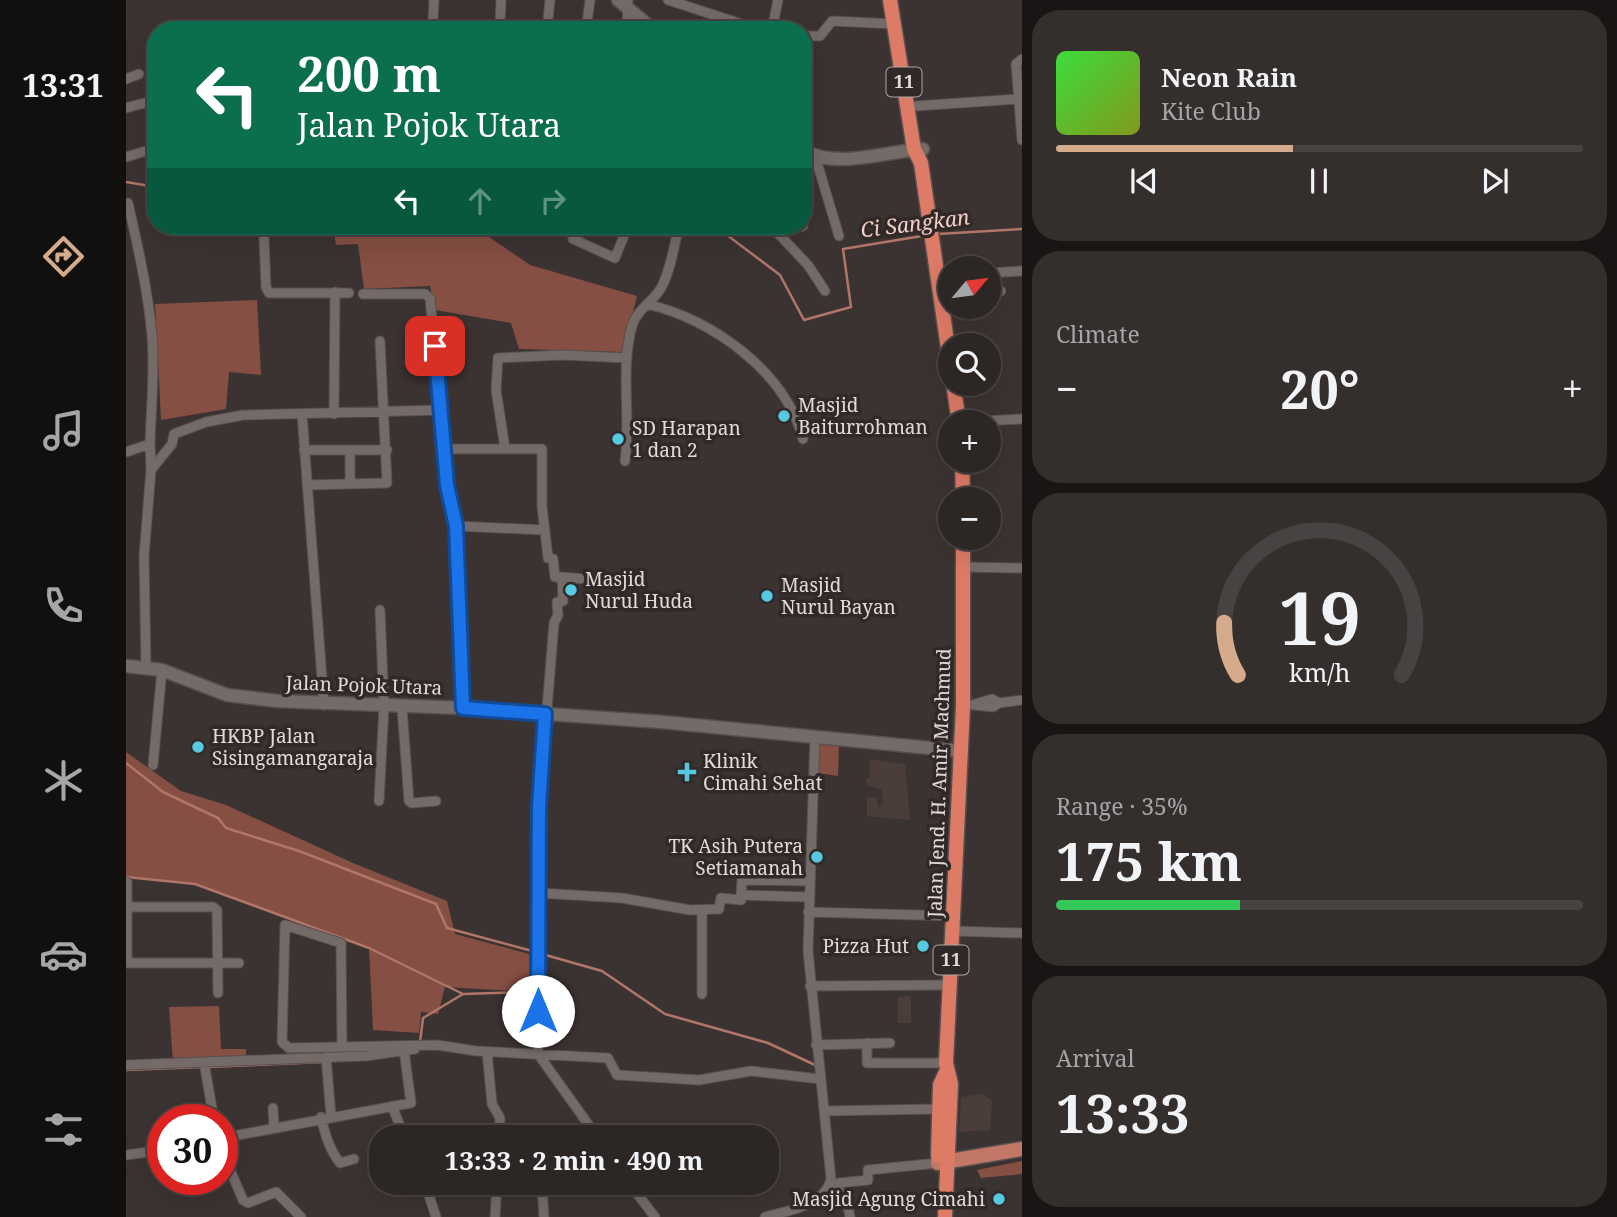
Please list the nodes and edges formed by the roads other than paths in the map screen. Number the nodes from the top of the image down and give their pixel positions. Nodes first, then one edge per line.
1 (434, 0) edge
2 (501, 0) edge
3 (550, 0) edge
4 (590, 0) edge
5 (618, 0) edge
6 (668, 0) edge
7 (779, 0) edge
8 (890, 0) edge
9 (899, 0) edge
10 (684, 3) edge
11 (628, 5) edge
12 (433, 21) edge
13 (500, 21) edge
14 (548, 21) edge
15 (587, 21) edge
16 (637, 21) edge
17 (735, 21) edge
18 (774, 21) edge
19 (894, 24) junction
20 (812, 36) edge
21 (1022, 59) edge
22 (139, 74) dead end
23 (126, 79) edge
24 (1018, 99) junction
25 (147, 104) edge
26 (916, 106) junction
27 (126, 108) edge
28 (1022, 140) edge
29 (147, 152) edge
30 (812, 154) edge
31 (919, 154) junction
32 (126, 157) edge
33 (812, 161) edge
34 (128, 204) dead end
35 (574, 235) edge
36 (624, 235) edge
37 (676, 235) edge
38 (780, 235) edge
39 (839, 236) dead end
40 (264, 238) dead end
41 (938, 258) edge
42 (1022, 271) edge
43 (1001, 273) edge
44 (825, 290) dead end
45 (335, 292) junction
46 (349, 293) dead end
47 (363, 294) dead end
48 (647, 304) junction
49 (380, 341) dead end
50 (627, 358) junction
51 (441, 410) junction
52 (385, 411) junction
53 (302, 414) junction
54 (334, 414) junction
55 (1022, 419) edge
56 (1001, 420) edge
57 (803, 439) dead end
58 (150, 444) junction
59 (505, 448) junction
60 (444, 449) junction
61 (304, 450) junction
62 (350, 450) junction
63 (387, 450) junction
64 (126, 452) edge
65 (625, 461) dead end
66 (151, 470) junction
67 (350, 484) junction
68 (307, 485) junction
69 (456, 526) junction
70 (545, 530) junction
71 (963, 550) edge
72 (963, 567) junction
73 (1022, 568) edge
74 (562, 576) junction
75 (620, 582) dead end
76 (380, 610) dead end
77 (126, 666) edge
78 (146, 667) junction
79 (162, 670) junction
80 (1022, 701) edge
81 (324, 705) junction
82 (969, 705) junction
83 (384, 708) junction
84 (402, 708) junction
85 (463, 708) junction
86 (545, 714) junction
87 (815, 736) junction
88 (961, 751) junction
89 (153, 765) dead end
90 (379, 801) dead end
91 (436, 801) dead end
92 (809, 881) junction
93 (127, 882) edge
94 (538, 893) junction
95 (741, 895) junction
96 (808, 897) junction
97 (127, 907) edge
98 (702, 911) junction
99 (808, 912) junction
100 (953, 924) junction
101 (1022, 933) edge
102 (126, 963) edge
103 (218, 963) junction
104 (239, 963) dead end
105 (950, 985) junction
106 (810, 986) junction
107 (218, 993) dead end
108 (702, 994) dead end
109 (867, 1043) junction
110 (890, 1043) dead end
111 (816, 1045) junction
112 (430, 1046) junction
113 (342, 1047) junction
114 (404, 1050) junction
115 (487, 1052) junction
116 (538, 1054) junction
117 (326, 1057) junction
118 (204, 1062) junction
119 (126, 1065) edge
120 (820, 1079) junction
121 (944, 1087) junction
122 (211, 1104) edge
123 (392, 1106) junction
124 (274, 1108) dead end
125 (824, 1111) junction
126 (326, 1117) junction
127 (400, 1125) edge
128 (500, 1125) edge
129 (589, 1125) edge
130 (274, 1127) junction
131 (238, 1135) edge
132 (1022, 1149) edge
133 (147, 1152) edge
134 (126, 1155) edge
135 (354, 1159) dead end
136 (942, 1163) junction
137 (839, 1184) dead end
138 (238, 1188) edge
139 (829, 1188) junction
140 (429, 1195) edge
141 (496, 1195) edge
142 (543, 1195) edge
143 (638, 1195) edge
144 (300, 1217) edge
145 (436, 1217) edge
146 (495, 1217) edge
147 (544, 1217) edge
148 (655, 1217) edge
149 (768, 1217) edge
150 (850, 1217) edge
151 (936, 1217) edge
152 (945, 1217) edge

1 - 12 street
2 - 13 street
3 - 14 street
4 - 15 street
5 - 11 main road
6 - 10 street
7 - 18 street
8 - 19 highway, 11
9 - 26 highway, 11
10 - 17 street
11 - 16 main road
19 - 20 street
19 - 31 highway, 11
21 - 24 street
22 - 23 street
24 - 26 street
24 - 28 street
25 - 27 street
26 - 31 highway, 11
29 - 32 street
30 - 31 main road
31 - 41 highway, 11
33 - 39 street
34 - 58 street
35 - 36 street
37 - 48 street
38 - 44 street
40 - 45 street
42 - 43 street
45 - 46 street
45 - 54 street
47 - 51 street
48 - 50 street
48 - 57 street
49 - 52 street
50 - 59 street
50 - 65 street
51 - 52 street
51 - 60 street
52 - 54 street
52 - 63 street
53 - 54 street
53 - 61 street
53 - 66 street
55 - 56 street
58 - 64 street
58 - 66 street
59 - 60 street
59 - 70 street
60 - 69 street
61 - 62 street
61 - 68 street
62 - 63 street
62 - 67 street
63 - 67 street
66 - 78 street
67 - 68 street
68 - 81 street
69 - 70 street
69 - 85 street
70 - 74 street
71 - 72 highway, Jalan Jend. H. Amir Machmud / 11
72 - 73 street
72 - 82 highway, Jalan Jend. H. Amir Machmud / 11
74 - 75 street
74 - 86 street
76 - 83 street
77 - 78 main road, Jalan Pojok Utara
78 - 79 main road, Jalan Pojok Utara
79 - 81 main road, Jalan Pojok Utara
79 - 89 street
80 - 82 street
81 - 83 main road, Jalan Pojok Utara
82 - 88 highway, Jalan Jend. H. Amir Machmud / 11
83 - 84 main road, Jalan Pojok Utara
83 - 90 street
84 - 85 main road, Jalan Pojok Utara
84 - 91 street
85 - 86 main road, Jalan Pojok Utara
86 - 87 main road, Jalan Pojok Utara
86 - 94 street
87 - 88 main road, Jalan Pojok Utara
87 - 92 street
88 - 100 highway, Jalan Jend. H. Amir Machmud / 11
92 - 95 street
92 - 96 street
93 - 97 street
94 - 98 street
94 - 116 street
95 - 96 street
95 - 98 street
96 - 99 street
97 - 102 street
97 - 103 street
98 - 108 street
99 - 100 street
99 - 106 street
100 - 101 street
100 - 105 highway, Jalan Jend. H. Amir Machmud / 11
102 - 103 street
103 - 104 street
103 - 107 street
105 - 106 street
105 - 121 highway, Jalan Jend. H. Amir Machmud / 11
106 - 111 street
109 - 110 street
109 - 111 street
109 - 121 street
111 - 120 street
112 - 113 street
112 - 114 street
112 - 115 street
113 - 113 street
114 - 117 street
114 - 123 street
115 - 116 street
115 - 128 street
116 - 120 street
116 - 129 street
117 - 118 street
117 - 126 street
118 - 119 street
118 - 122 street
120 - 125 street
121 - 125 street
121 - 136 highway, Jalan Jend. H. Amir Machmud / 11
123 - 126 street
123 - 127 street
124 - 130 street
125 - 139 street
126 - 130 street
126 - 135 street
130 - 131 street
132 - 136 main road
133 - 134 street
136 - 137 street
136 - 151 highway, Jalan Jend. H. Amir Machmud / 11
136 - 152 highway, Jalan Jend. H. Amir Machmud / 11
138 - 144 street
139 - 149 street
139 - 150 street
140 - 145 street
141 - 146 street
142 - 147 street
143 - 148 street

